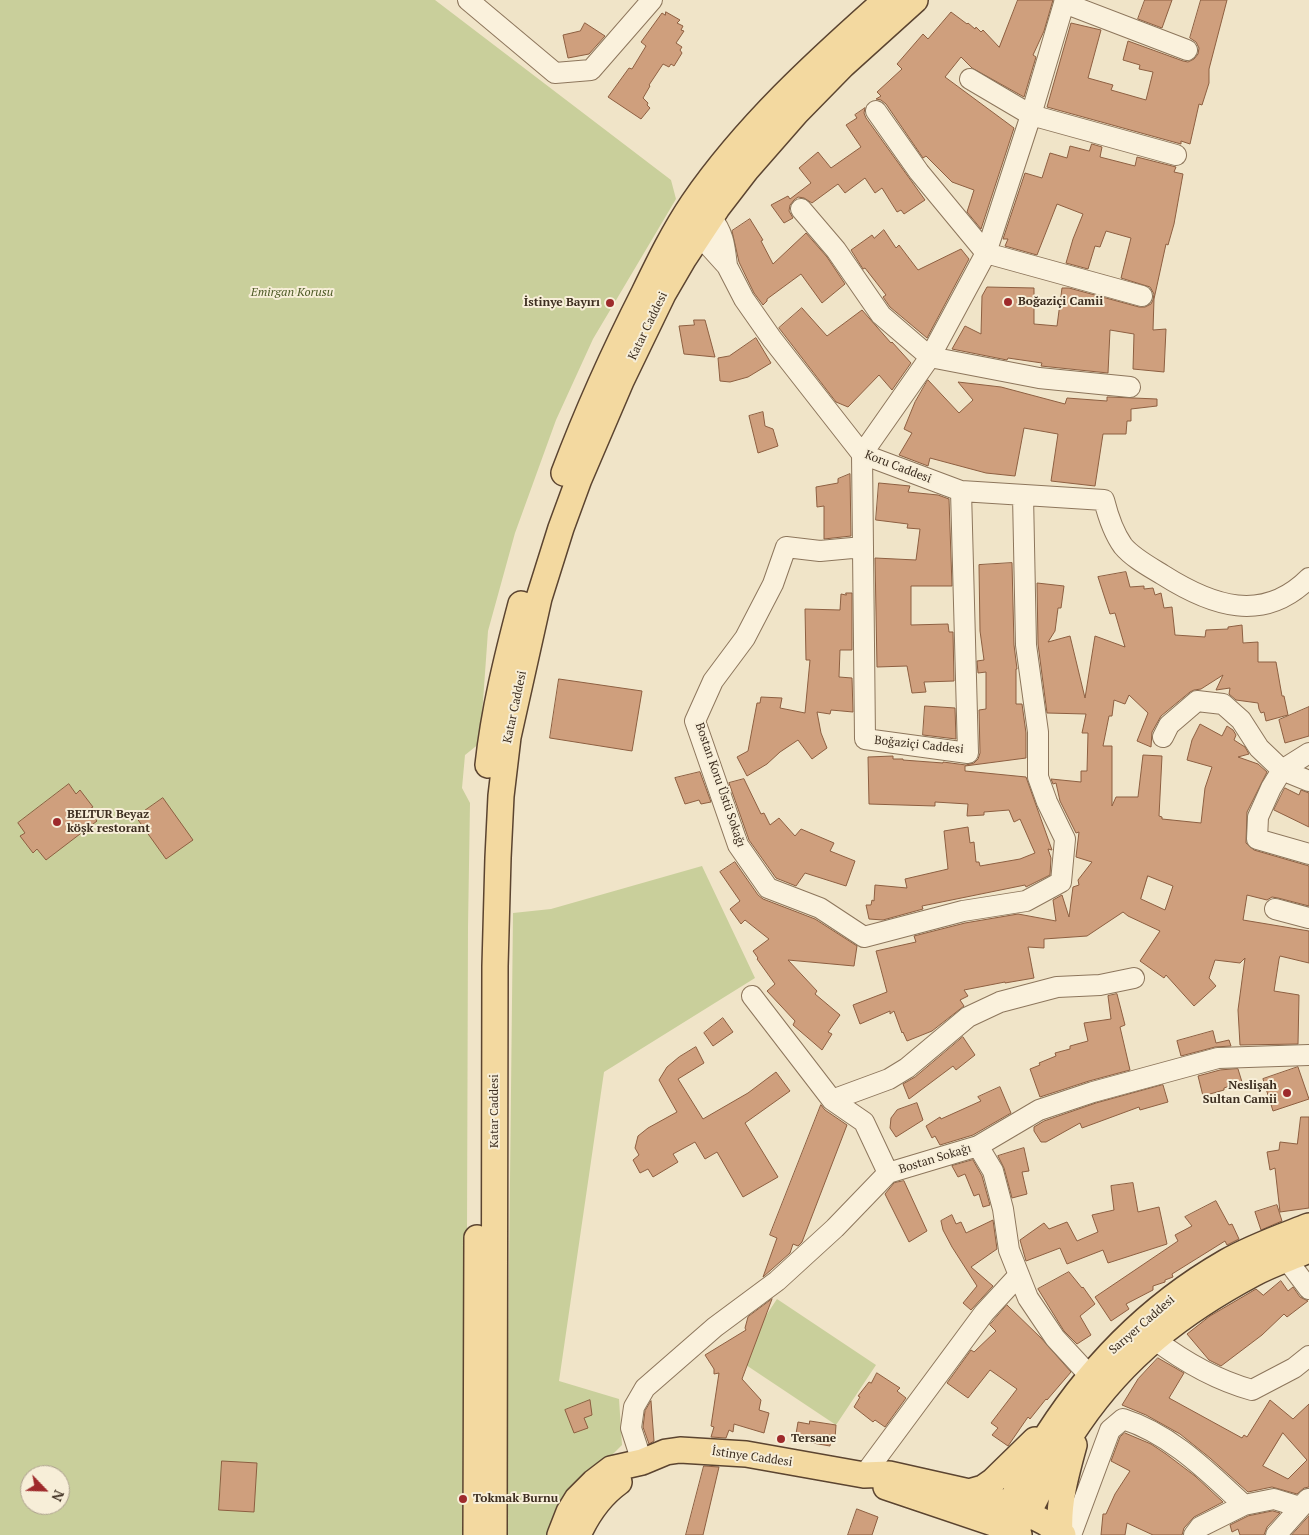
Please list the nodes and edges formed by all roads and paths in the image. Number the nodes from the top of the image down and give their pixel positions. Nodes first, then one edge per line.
1 (468, 0) edge
2 (652, 0) edge
3 (886, 0) edge
4 (915, 0) edge
5 (1064, 1) edge
6 (1187, 50) dead end
7 (970, 79) dead end
8 (876, 111) dead end
9 (1032, 115) junction
10 (1176, 155) dead end
11 (801, 209) dead end
12 (696, 220) junction
13 (986, 253) junction
14 (1142, 296) dead end
15 (930, 357) junction
16 (1130, 387) dead end
17 (862, 454) junction
18 (961, 491) junction
19 (1023, 494) junction
20 (863, 547) junction
21 (1309, 578) edge
22 (1163, 737) dead end
23 (1309, 753) edge
24 (1282, 770) junction
25 (1309, 781) edge
26 (1309, 854) edge
27 (1274, 909) dead end
28 (1309, 918) edge
29 (1134, 978) dead end
30 (752, 996) dead end
31 (1309, 1055) edge
32 (832, 1100) junction
33 (978, 1146) junction
34 (888, 1173) junction
35 (1309, 1226) edge
36 (1298, 1255) edge
37 (1019, 1275) junction
38 (1309, 1289) edge
39 (1154, 1339) junction
40 (1309, 1356) edge
41 (1090, 1376) junction
42 (1069, 1419) junction
43 (642, 1462) junction
44 (864, 1475) junction
45 (969, 1492) junction
46 (1304, 1502) edge
47 (1244, 1505) junction
48 (1017, 1521) edge
49 (1065, 1534) edge
50 (476, 1535) edge
51 (494, 1535) edge
52 (560, 1535) edge
53 (578, 1535) edge
54 (1194, 1535) edge
55 (1276, 1535) edge

1 - 2 street
3 - 12 main road, Katar Caddesi
4 - 12 main road, Katar Caddesi
5 - 6 street
5 - 9 street
7 - 9 street
8 - 13 street
9 - 10 street
9 - 13 street
11 - 15 street
12 - 17 street, Koru Caddesi
12 - 50 main road, Katar Caddesi
12 - 51 main road, Katar Caddesi
13 - 14 street
13 - 15 street
15 - 16 street
15 - 17 street
17 - 18 street, Koru Caddesi
17 - 20 street, Boğaziçi Caddesi
18 - 19 street, Koru Caddesi
18 - 20 street, Boğaziçi Caddesi
19 - 20 street, Bostan Koru Üstü Sokağı
19 - 21 street, Koru Caddesi
22 - 24 street
23 - 24 street
24 - 25 street
24 - 26 street
27 - 28 street
29 - 32 street
30 - 32 street
31 - 33 street, Bostan Sokağı
32 - 34 street
33 - 34 street, Bostan Sokağı
33 - 37 street
34 - 43 street, Bostan Sokağı
35 - 41 main road, Sarıyer Caddesi
36 - 38 street
36 - 39 main road, Sarıyer Caddesi
37 - 41 street
37 - 44 street
39 - 40 street
39 - 42 main road, Sarıyer Caddesi
41 - 42 main road, Sarıyer Caddesi
42 - 45 main road
42 - 48 main road, Sarıyer Caddesi
42 - 49 main road
43 - 44 main road, İstinye Caddesi
43 - 52 main road, İstinye Caddesi
43 - 53 main road, İstinye Caddesi
44 - 45 main road, İstinye Caddesi
44 - 48 main road, İstinye Caddesi
45 - 48 main road, İstinye Caddesi
46 - 47 street
46 - 55 street
47 - 49 street
47 - 54 street
48 - 49 main road, İstinye Caddesi

